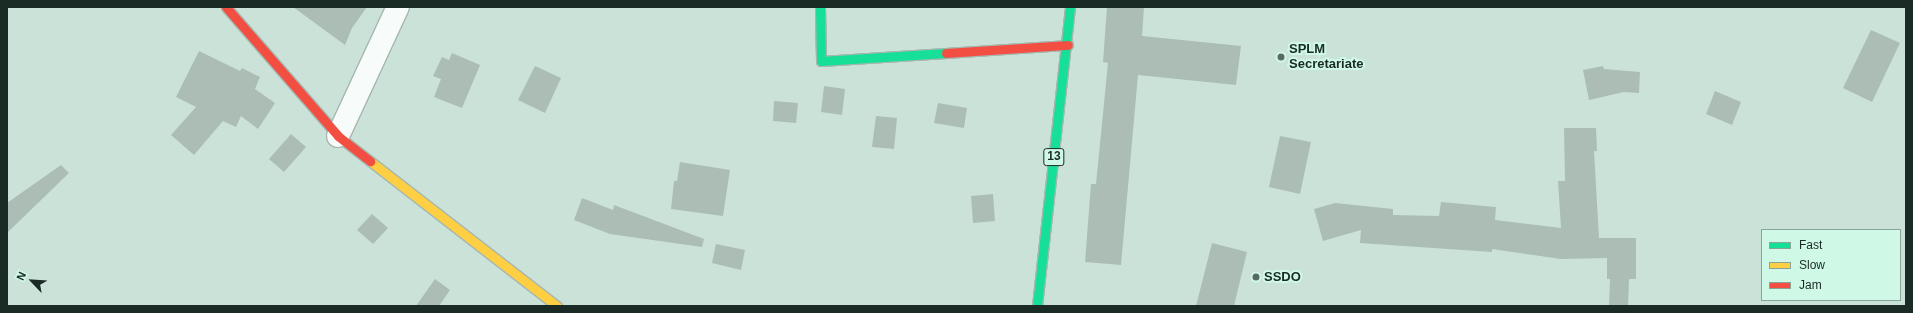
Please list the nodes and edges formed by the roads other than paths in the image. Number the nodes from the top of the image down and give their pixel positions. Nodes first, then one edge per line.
1 (226, 7) edge
2 (398, 7) edge
3 (820, 7) edge
4 (1070, 7) edge
5 (1068, 45) junction
6 (338, 136) junction
7 (556, 306) edge
8 (1036, 306) edge

1 - 6 street
2 - 6 street
3 - 5 street
4 - 5 street, 13
5 - 8 street, 13
6 - 7 street

